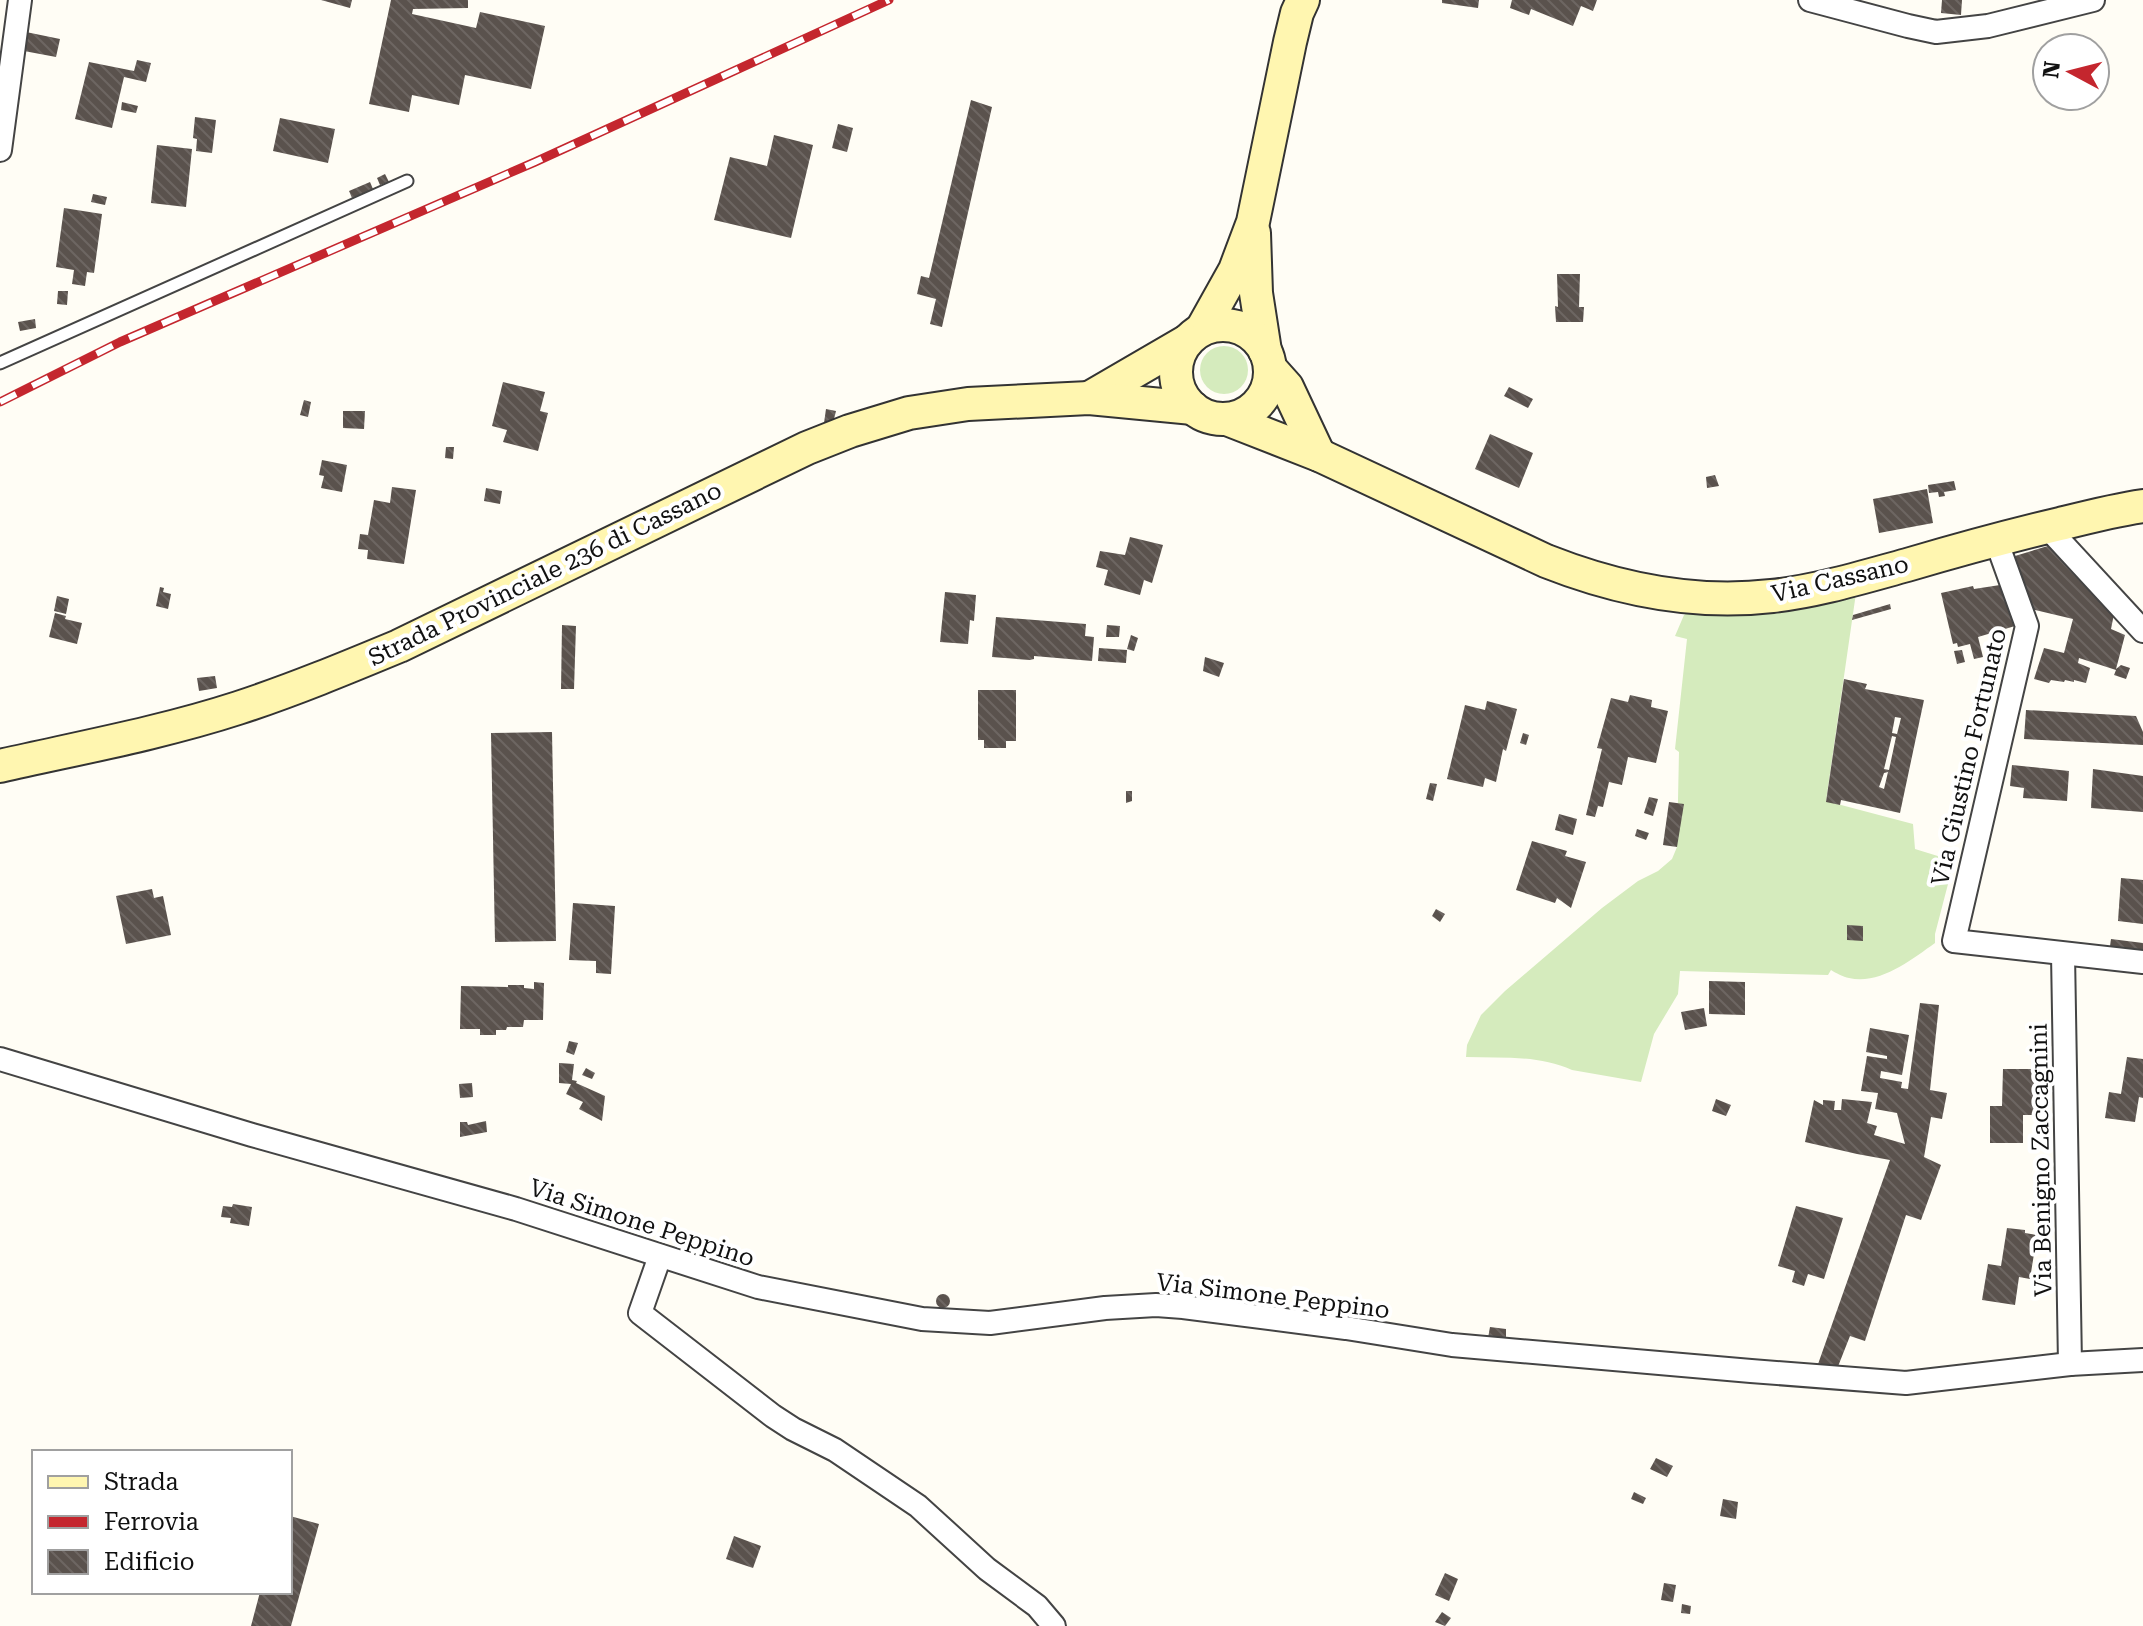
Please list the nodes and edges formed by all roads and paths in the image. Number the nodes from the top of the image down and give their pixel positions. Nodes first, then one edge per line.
1 (20, 0) edge
2 (1303, 0) edge
3 (1810, 0) edge
4 (2093, 0) edge
5 (0, 150) edge
6 (407, 181) dead end
7 (1253, 222) junction
8 (1194, 335) junction
9 (1268, 359) junction
10 (0, 363) edge
11 (1089, 398) junction
12 (1193, 408) junction
13 (1227, 419) junction
14 (1319, 455) junction
15 (2143, 506) edge
16 (2047, 527) junction
17 (1996, 540) junction
18 (2143, 631) edge
19 (0, 766) edge
20 (2063, 954) junction
21 (2143, 962) edge
22 (0, 1059) edge
23 (660, 1256) junction
24 (2143, 1360) edge
25 (2070, 1364) junction
26 (1054, 1626) edge

1 - 5 street
2 - 7 main road
3 - 4 street
6 - 10 lane
7 - 8 main road
7 - 9 main road
8 - 9 main road
8 - 11 main road
8 - 12 main road
9 - 13 main road
9 - 14 main road
11 - 12 main road, Strada Provinciale 236 di Cassano
11 - 19 main road, Strada Provinciale 236 di Cassano
12 - 13 main road
13 - 14 main road, Via Cassano
14 - 17 main road, Via Cassano
15 - 16 main road, Via Cassano
16 - 17 main road, Via Cassano
16 - 18 street
17 - 20 street, Via Giustino Fortunato
20 - 21 street
20 - 25 street, Via Benigno Zaccagnini
22 - 23 street, Via Simone Peppino
23 - 25 street, Via Simone Peppino
23 - 26 street
24 - 25 street, Via Simone Peppino

